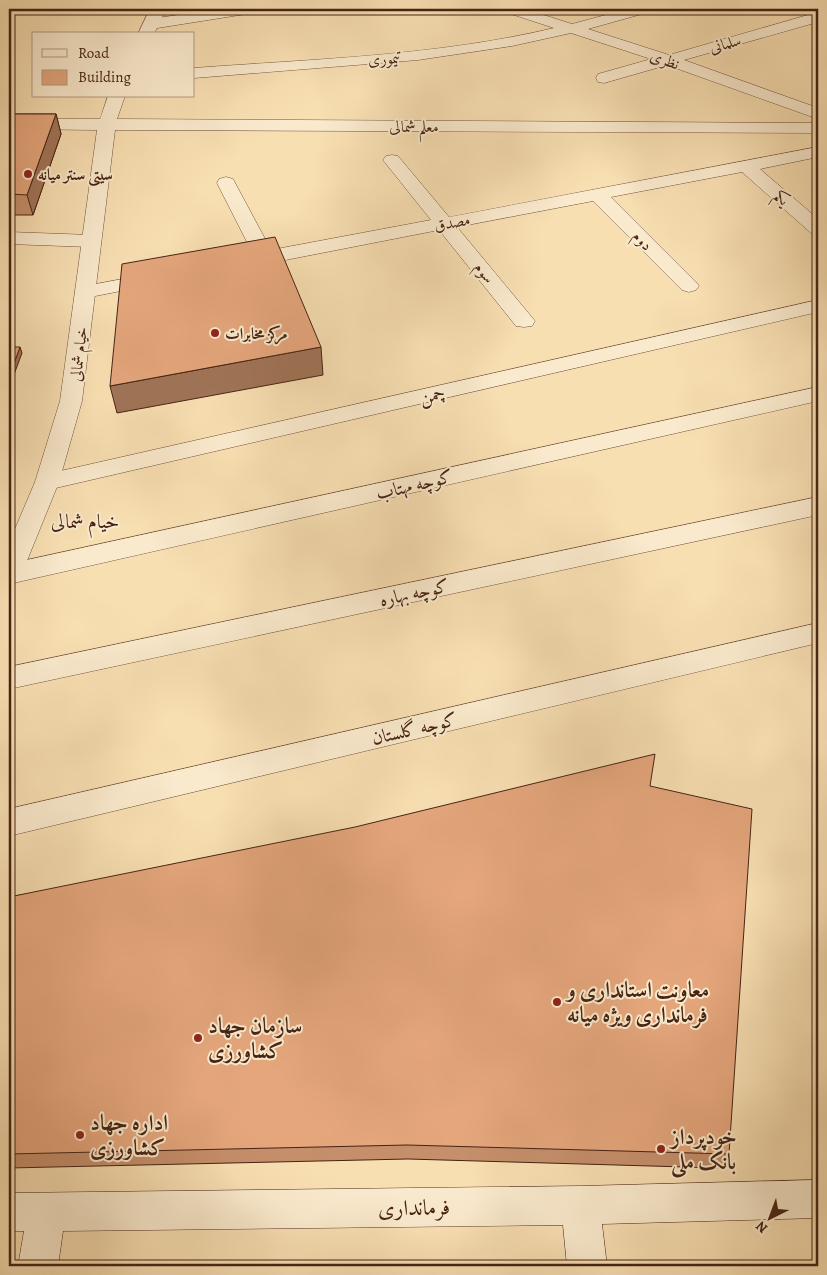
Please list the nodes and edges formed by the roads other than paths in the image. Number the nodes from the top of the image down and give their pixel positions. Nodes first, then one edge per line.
1 (158, 9) edge
2 (246, 9) edge
3 (510, 9) edge
4 (644, 9) edge
5 (818, 17) edge
6 (148, 29) edge
7 (573, 29) junction
8 (666, 59) junction
9 (195, 73) edge
10 (604, 78) dead end
11 (116, 98) edge
12 (818, 114) edge
13 (9, 124) edge
14 (107, 124) junction
15 (818, 128) edge
16 (818, 152) edge
17 (392, 160) dead end
18 (745, 165) junction
19 (226, 183) dead end
20 (597, 194) junction
21 (445, 223) junction
22 (818, 229) edge
23 (9, 238) edge
24 (91, 240) junction
25 (265, 258) junction
26 (227, 265) edge
27 (170, 276) edge
28 (689, 286) dead end
29 (85, 292) junction
30 (818, 306) edge
31 (524, 321) dead end
32 (818, 394) edge
33 (46, 482) junction
34 (818, 506) edge
35 (9, 574) edge
36 (818, 633) edge
37 (9, 678) edge
38 (9, 823) edge
39 (818, 1199) edge
40 (581, 1205) junction
41 (46, 1211) junction
42 (9, 1212) edge
43 (38, 1266) edge
44 (587, 1266) edge

1 - 6 street
2 - 6 street
3 - 7 street, نظری
4 - 7 street, تیموری
5 - 8 street, سلمانی
7 - 8 street, نظری
7 - 9 street, تیموری
8 - 10 street, سلمانی
8 - 12 street, نظری
11 - 14 street, خیام شمالی
13 - 14 street, معلم شمالی
14 - 15 street, معلم شمالی
14 - 24 street, خیام شمالی
16 - 18 street, مصدق
17 - 21 street, سوم
18 - 20 street, مصدق
18 - 22 street, یکم
19 - 25 street
20 - 21 street, مصدق
20 - 28 street, دوم
21 - 25 street, مصدق
21 - 31 street, سوم
23 - 24 street
24 - 29 street, خیام شمالی
25 - 26 street, مصدق
27 - 29 street
29 - 33 street, خیام شمالی
30 - 33 street, چمن
32 - 35 street, کوچه مهتاب
33 - 35 street, خیام شمالی
34 - 37 street, کوچه بهاره
36 - 38 street, کوچه گلستان
39 - 40 street, فرمانداری
40 - 41 street, فرمانداری
40 - 44 street
41 - 42 street, فرمانداری
41 - 43 street

